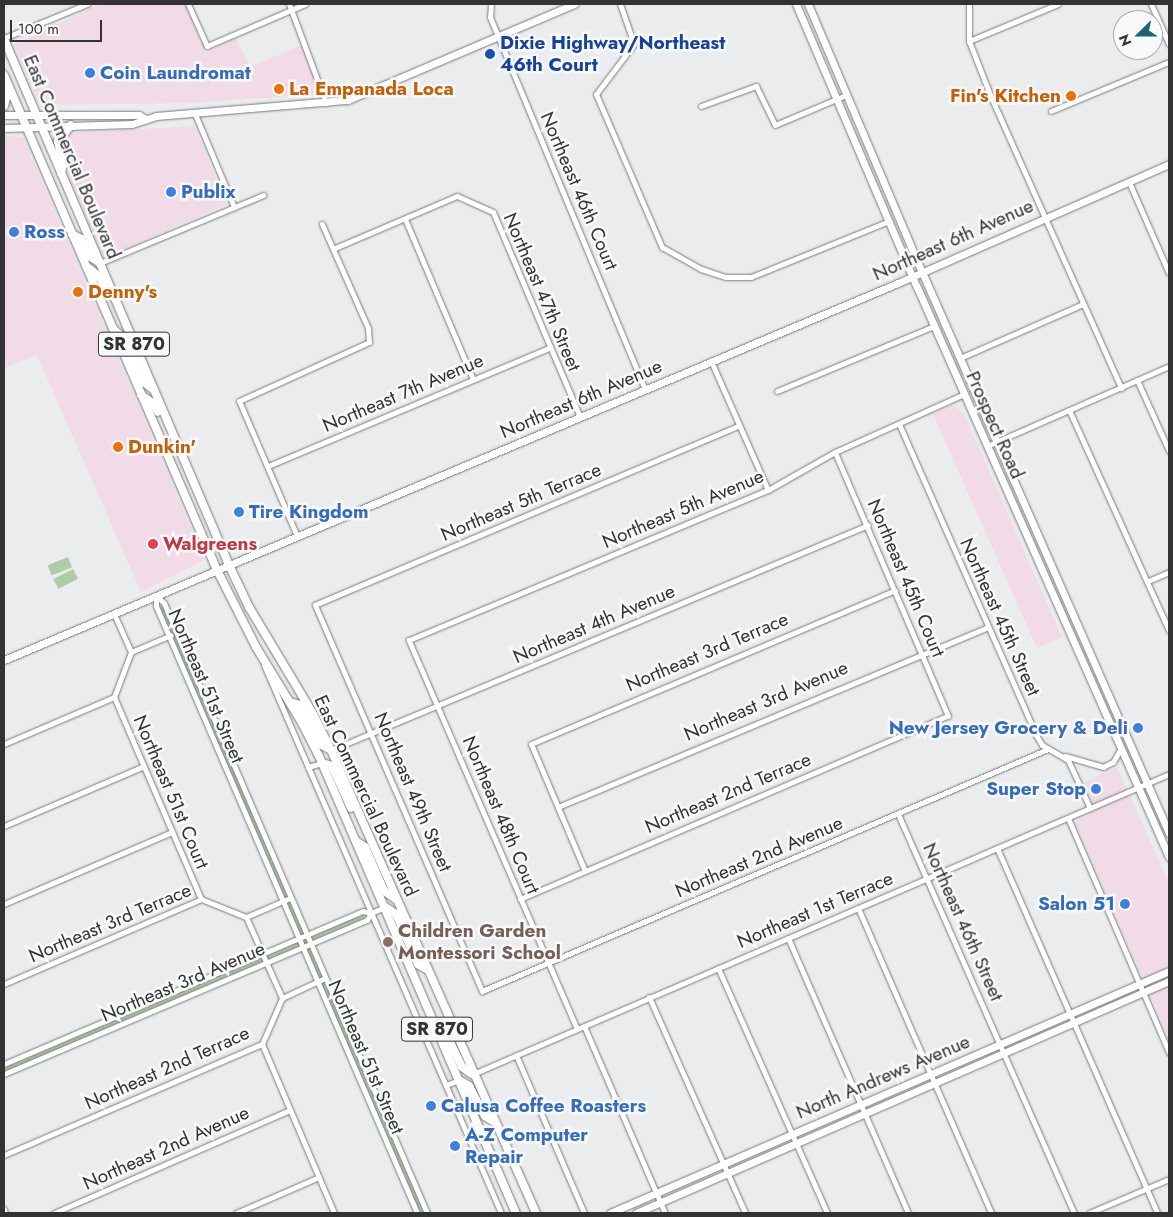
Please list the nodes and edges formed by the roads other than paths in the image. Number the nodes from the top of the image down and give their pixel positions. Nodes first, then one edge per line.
1 (87, 4) edge
2 (188, 4) edge
3 (305, 4) edge
4 (491, 4) edge
5 (574, 4) edge
6 (620, 4) edge
7 (796, 4) edge
8 (808, 4) edge
9 (969, 4) edge
10 (1058, 4) edge
11 (1152, 4) edge
12 (290, 7) edge
13 (498, 38) junction
14 (4, 39) edge
15 (969, 41) junction
16 (1169, 44) edge
17 (1169, 62) edge
18 (4, 75) edge
19 (8, 85) junction
20 (846, 95) junction
21 (837, 99) junction
22 (326, 103) junction
23 (4, 106) edge
24 (701, 106) dead end
25 (1051, 111) dead end
26 (20, 114) junction
27 (36, 114) junction
28 (195, 114) junction
29 (4, 115) edge
30 (144, 118) junction
31 (71, 125) junction
32 (25, 126) junction
33 (41, 126) junction
34 (4, 128) edge
35 (1169, 164) edge
36 (61, 172) junction
37 (1129, 182) junction
38 (263, 194) dead end
39 (234, 207) junction
40 (405, 218) junction
41 (1044, 219) junction
42 (889, 221) junction
43 (322, 224) dead end
44 (72, 234) junction
45 (335, 248) junction
46 (100, 263) junction
47 (86, 266) junction
48 (922, 272) junction
49 (1169, 272) edge
50 (912, 276) junction
51 (1083, 304) junction
52 (121, 313) junction
53 (934, 326) junction
54 (112, 329) junction
55 (550, 348) junction
56 (960, 358) junction
57 (711, 361) junction
58 (1169, 366) edge
59 (473, 379) junction
60 (1138, 380) junction
61 (1120, 388) junction
62 (153, 389) junction
63 (645, 389) junction
64 (777, 391) dead end
65 (964, 394) junction
66 (141, 395) junction
67 (1070, 410) junction
68 (580, 417) junction
69 (898, 424) junction
70 (738, 426) junction
71 (997, 442) junction
72 (987, 446) junction
73 (1169, 451) edge
74 (835, 452) junction
75 (184, 459) junction
76 (268, 466) junction
77 (768, 490) junction
78 (868, 525) junction
79 (297, 536) junction
80 (229, 565) junction
81 (217, 570) junction
82 (1169, 572) edge
83 (1148, 581) junction
84 (895, 590) junction
85 (156, 596) junction
86 (316, 605) joint
87 (1072, 613) junction
88 (114, 614) junction
89 (1063, 617) junction
90 (988, 627) junction
91 (1169, 630) edge
92 (176, 633) junction
93 (169, 636) junction
94 (409, 640) joint
95 (256, 647) junction
96 (131, 652) junction
97 (922, 652) junction
98 (4, 660) edge
99 (114, 697) junction
100 (290, 702) junction
101 (438, 706) junction
102 (948, 716) joint
103 (372, 734) junction
104 (4, 744) edge
105 (1121, 748) junction
106 (1048, 749) junction
107 (331, 750) junction
108 (1065, 756) junction
109 (322, 763) junction
110 (144, 766) junction
111 (308, 767) junction
112 (1169, 774) edge
113 (1148, 783) junction
114 (1138, 787) junction
115 (244, 788) junction
116 (236, 792) junction
117 (558, 807) junction
118 (1090, 808) junction
119 (359, 813) junction
120 (898, 814) junction
121 (1068, 818) junction
122 (4, 826) edge
123 (172, 832) junction
124 (1169, 833) edge
125 (356, 842) junction
126 (997, 848) junction
127 (1169, 858) edge
128 (585, 871) junction
129 (927, 878) junction
130 (290, 898) junction
131 (201, 899) junction
132 (396, 899) junction
133 (520, 899) junction
134 (283, 901) junction
135 (4, 904) edge
136 (385, 908) junction
137 (858, 908) junction
138 (372, 913) junction
139 (246, 917) junction
140 (307, 935) junction
141 (788, 938) junction
142 (299, 939) junction
143 (310, 944) junction
144 (302, 947) junction
145 (262, 954) junction
146 (266, 963) junction
147 (548, 964) junction
148 (718, 968) junction
149 (426, 969) junction
150 (1169, 971) edge
151 (325, 978) junction
152 (1169, 981) edge
153 (317, 982) junction
154 (4, 984) edge
155 (1139, 984) junction
156 (482, 991) joint
157 (1142, 992) junction
158 (649, 997) junction
159 (282, 998) junction
160 (1070, 1012) junction
161 (109, 1019) junction
162 (1074, 1022) junction
163 (434, 1023) junction
164 (584, 1026) junction
165 (112, 1028) junction
166 (577, 1029) junction
167 (1001, 1043) junction
168 (262, 1044) junction
169 (1006, 1052) junction
170 (1169, 1053) edge
171 (516, 1055) junction
172 (4, 1064) edge
173 (4, 1074) edge
174 (472, 1074) junction
175 (932, 1074) junction
176 (459, 1080) junction
177 (936, 1083) junction
178 (446, 1085) junction
179 (862, 1104) junction
180 (382, 1106) junction
181 (290, 1110) junction
182 (373, 1110) junction
183 (866, 1113) junction
184 (493, 1121) junction
185 (793, 1133) junction
186 (797, 1143) junction
187 (4, 1155) edge
188 (724, 1162) junction
189 (728, 1173) junction
190 (319, 1177) junction
191 (1169, 1179) edge
192 (1146, 1188) junction
193 (656, 1194) junction
194 (660, 1202) junction
195 (4, 1209) edge
196 (583, 1210) edge
197 (5, 1213) edge
198 (54, 1213) edge
199 (236, 1213) edge
200 (334, 1213) edge
201 (418, 1213) edge
202 (427, 1213) edge
203 (501, 1213) edge
204 (516, 1213) edge
205 (536, 1213) edge
206 (610, 1213) edge
207 (636, 1213) edge
208 (665, 1213) edge
209 (745, 1213) edge
210 (826, 1213) edge
211 (908, 1213) edge
212 (991, 1213) edge
213 (1074, 1213) edge
214 (1088, 1213) edge
215 (1157, 1213) edge

1 - 14 street
2 - 12 street
3 - 12 street
4 - 13 street, Northeast 46th Court
5 - 13 main road
6 - 42 street
7 - 21 main road, Prospect Road
8 - 20 main road, Prospect Road
9 - 15 street
10 - 15 street
11 - 16 street
12 - 22 street
13 - 22 main road
13 - 63 street, Northeast 46th Court
14 - 27 main road, East Commercial Boulevard / SR 870
15 - 41 street
17 - 25 street
18 - 19 main road, East Commercial Boulevard / SR 870
19 - 23 main road
19 - 26 main road, East Commercial Boulevard / SR 870
20 - 21 street
20 - 48 main road, Prospect Road
21 - 24 street
21 - 42 main road, Prospect Road
22 - 28 main road
26 - 27 main road
26 - 29 main road
26 - 32 main road, East Commercial Boulevard / SR 870
27 - 30 main road
27 - 33 main road, East Commercial Boulevard / SR 870
28 - 30 main road
28 - 39 street
30 - 31 main road
31 - 33 main road
31 - 36 main road
32 - 33 main road
32 - 34 main road
32 - 44 main road, East Commercial Boulevard / SR 870
33 - 36 main road, East Commercial Boulevard / SR 870
35 - 37 main road, Northeast 6th Avenue
36 - 46 main road, East Commercial Boulevard / SR 870
37 - 41 main road, Northeast 6th Avenue
37 - 49 street
38 - 39 street
39 - 46 street
40 - 45 street
40 - 55 street, Northeast 47th Street
40 - 59 street
41 - 48 main road, Northeast 6th Avenue
41 - 51 street
42 - 50 main road, Prospect Road
43 - 45 street
44 - 46 main road
44 - 47 main road, East Commercial Boulevard / SR 870
45 - 76 street
46 - 52 main road, East Commercial Boulevard / SR 870
47 - 52 main road
47 - 54 main road, East Commercial Boulevard / SR 870
48 - 50 main road, Northeast 6th Avenue
48 - 56 main road, Prospect Road
50 - 53 main road, Prospect Road
50 - 57 main road, Northeast 6th Avenue
51 - 56 street
51 - 61 street
52 - 62 main road, East Commercial Boulevard / SR 870
53 - 64 street
53 - 65 main road, Prospect Road
54 - 62 main road
54 - 66 main road, East Commercial Boulevard / SR 870
55 - 59 street, Northeast 7th Avenue
55 - 68 street, Northeast 47th Street
56 - 71 main road, Prospect Road
57 - 63 main road, Northeast 6th Avenue
57 - 70 street
58 - 60 street
59 - 76 street, Northeast 7th Avenue
60 - 61 street
60 - 73 street
61 - 67 street
62 - 75 main road, East Commercial Boulevard / SR 870
63 - 68 main road, Northeast 6th Avenue
65 - 69 street, Northeast 5th Avenue
65 - 72 main road, Prospect Road
66 - 75 main road
66 - 81 main road, East Commercial Boulevard / SR 870
67 - 71 street
67 - 83 street
68 - 79 main road, Northeast 6th Avenue
69 - 74 street, Northeast 5th Avenue
69 - 90 street, Northeast 45th Street
70 - 77 street
70 - 86 street, Northeast 5th Terrace
71 - 72 street
71 - 87 main road, Prospect Road
72 - 89 main road, Prospect Road
74 - 77 street, Northeast 5th Avenue
74 - 78 street, Northeast 45th Court
75 - 80 main road, East Commercial Boulevard / SR 870
76 - 79 street
77 - 94 street, Northeast 5th Avenue
78 - 84 street, Northeast 45th Court
78 - 101 street, Northeast 4th Avenue
79 - 80 main road, Northeast 6th Avenue
80 - 81 main road, Northeast 6th Avenue
80 - 107 main road, East Commercial Boulevard / SR 870
81 - 85 main road, Northeast 6th Avenue
81 - 95 main road, East Commercial Boulevard / SR 870
82 - 83 street
83 - 91 street
84 - 97 street, Northeast 45th Court
84 - 117 street, Northeast 3rd Terrace
85 - 88 main road, Northeast 6th Avenue
85 - 92 street, Northeast 51st Street
85 - 93 street, Northeast 51st Street
86 - 103 street, Northeast 49th Street
87 - 89 main road
87 - 113 main road, Prospect Road
88 - 96 street
88 - 98 main road, Northeast 6th Avenue
89 - 105 main road, Prospect Road
90 - 97 street, Northeast 3rd Avenue
90 - 106 street, Northeast 45th Street
92 - 93 street
92 - 115 street, Northeast 51st Street
93 - 96 street
93 - 116 street, Northeast 51st Street
94 - 101 street, Northeast 48th Court
95 - 100 main road, East Commercial Boulevard / SR 870
95 - 111 street
96 - 99 street
97 - 102 street, Northeast 45th Court
97 - 117 street, Northeast 3rd Avenue
99 - 104 street
99 - 110 street, Northeast 51st Court
100 - 107 main road
100 - 109 main road, East Commercial Boulevard / SR 870
101 - 103 street, Northeast 4th Avenue
101 - 133 street, Northeast 48th Court
102 - 128 street, Northeast 2nd Terrace
103 - 107 street, Northeast 4th Avenue
103 - 156 street, Northeast 49th Street
105 - 108 street
105 - 114 main road, Prospect Road
106 - 108 street
106 - 120 street, Northeast 2nd Avenue
107 - 119 main road, East Commercial Boulevard / SR 870
108 - 118 street
109 - 111 street
109 - 119 main road
109 - 125 main road, East Commercial Boulevard / SR 870
110 - 122 street
110 - 123 street, Northeast 51st Court
111 - 138 street
112 - 113 street, Northeast 1st Terrace
113 - 114 street, Northeast 1st Terrace
113 - 124 main road, Prospect Road
114 - 118 street, Northeast 1st Terrace
114 - 127 main road, Prospect Road
115 - 116 street
115 - 130 street, Northeast 51st Street
116 - 134 street, Northeast 51st Street
117 - 128 street
118 - 121 street, Northeast 1st Terrace
119 - 132 main road, East Commercial Boulevard / SR 870
120 - 129 street, Northeast 46th Street
120 - 147 street, Northeast 2nd Avenue
121 - 126 street, Northeast 1st Terrace
121 - 155 street
123 - 131 street, Northeast 51st Court
123 - 135 street
125 - 132 main road
125 - 136 main road, East Commercial Boulevard / SR 870
126 - 129 street, Northeast 1st Terrace
126 - 160 street
128 - 133 street, Northeast 2nd Terrace
129 - 137 street, Northeast 1st Terrace
129 - 167 street, Northeast 46th Street
130 - 134 street
130 - 140 street, Northeast 51st Street
131 - 139 street, Northeast 3rd Terrace
131 - 154 street, Northeast 3rd Terrace
132 - 149 main road, East Commercial Boulevard / SR 870
133 - 147 street, Northeast 48th Court
134 - 139 street
134 - 142 street, Northeast 51st Street
136 - 138 street, Northeast 3rd Avenue
136 - 149 main road
136 - 163 main road, East Commercial Boulevard / SR 870
137 - 141 street, Northeast 1st Terrace
137 - 175 street
138 - 140 street, Northeast 3rd Avenue
138 - 143 street, Northeast 3rd Avenue
138 - 178 street
139 - 145 street
140 - 142 street, Northeast 3rd Avenue
140 - 143 street, Northeast 51st Street
141 - 148 street, Northeast 1st Terrace
141 - 179 street
142 - 144 street, Northeast 51st Street
142 - 145 street, Northeast 3rd Avenue
143 - 144 street, Northeast 3rd Avenue
143 - 151 street, Northeast 51st Street
144 - 146 street, Northeast 3rd Avenue
144 - 153 street, Northeast 51st Street
145 - 146 street
145 - 161 street, Northeast 3rd Avenue
146 - 159 street
146 - 165 street, Northeast 3rd Avenue
147 - 156 street, Northeast 2nd Avenue
147 - 166 street, Northeast 48th Court
148 - 158 street, Northeast 1st Terrace
148 - 185 street
149 - 174 main road, East Commercial Boulevard / SR 870
150 - 155 main road, North Andrews Avenue
151 - 153 street
151 - 180 street, Northeast 51st Street
152 - 157 main road, North Andrews Avenue
153 - 159 street
153 - 182 street, Northeast 51st Street
155 - 157 street
155 - 160 main road, North Andrews Avenue
157 - 162 main road, North Andrews Avenue
157 - 170 street
158 - 164 street, Northeast 1st Terrace
158 - 188 street
159 - 168 street, Northeast 2nd Terrace
160 - 162 street
160 - 167 main road, North Andrews Avenue
161 - 165 street
161 - 172 street, Northeast 3rd Avenue
162 - 169 main road, North Andrews Avenue
162 - 192 street
163 - 174 main road
163 - 176 main road, East Commercial Boulevard / SR 870
164 - 166 street, Northeast 1st Terrace
164 - 193 street
165 - 173 street, Northeast 3rd Avenue
166 - 171 street, Northeast 1st Terrace
167 - 169 street, Northeast 46th Street
167 - 175 main road, North Andrews Avenue
168 - 181 street
168 - 187 street, Northeast 2nd Terrace
169 - 177 main road, North Andrews Avenue
169 - 213 street, Northeast 46th Street
171 - 174 street, Northeast 1st Terrace
171 - 196 street
174 - 184 main road, East Commercial Boulevard / SR 870
175 - 177 street
175 - 179 main road, North Andrews Avenue
176 - 178 street
176 - 184 main road
176 - 204 main road, East Commercial Boulevard / SR 870
177 - 183 main road, North Andrews Avenue
177 - 212 street
178 - 203 street
179 - 183 street
179 - 185 main road, North Andrews Avenue
180 - 182 street
180 - 202 street, Northeast 51st Street
181 - 190 street
181 - 198 street, Northeast 2nd Avenue
182 - 201 street, Northeast 51st Street
183 - 186 main road, North Andrews Avenue
183 - 211 street
184 - 205 main road, East Commercial Boulevard / SR 870
185 - 186 street
185 - 188 main road, North Andrews Avenue
186 - 189 main road, North Andrews Avenue
186 - 210 street
188 - 189 street
188 - 193 main road, North Andrews Avenue
189 - 194 main road, North Andrews Avenue
189 - 209 street
190 - 199 street
190 - 200 street
191 - 192 street
192 - 214 street
192 - 215 street
193 - 194 street
193 - 206 main road, North Andrews Avenue
194 - 207 main road, North Andrews Avenue
194 - 208 street
195 - 197 street

